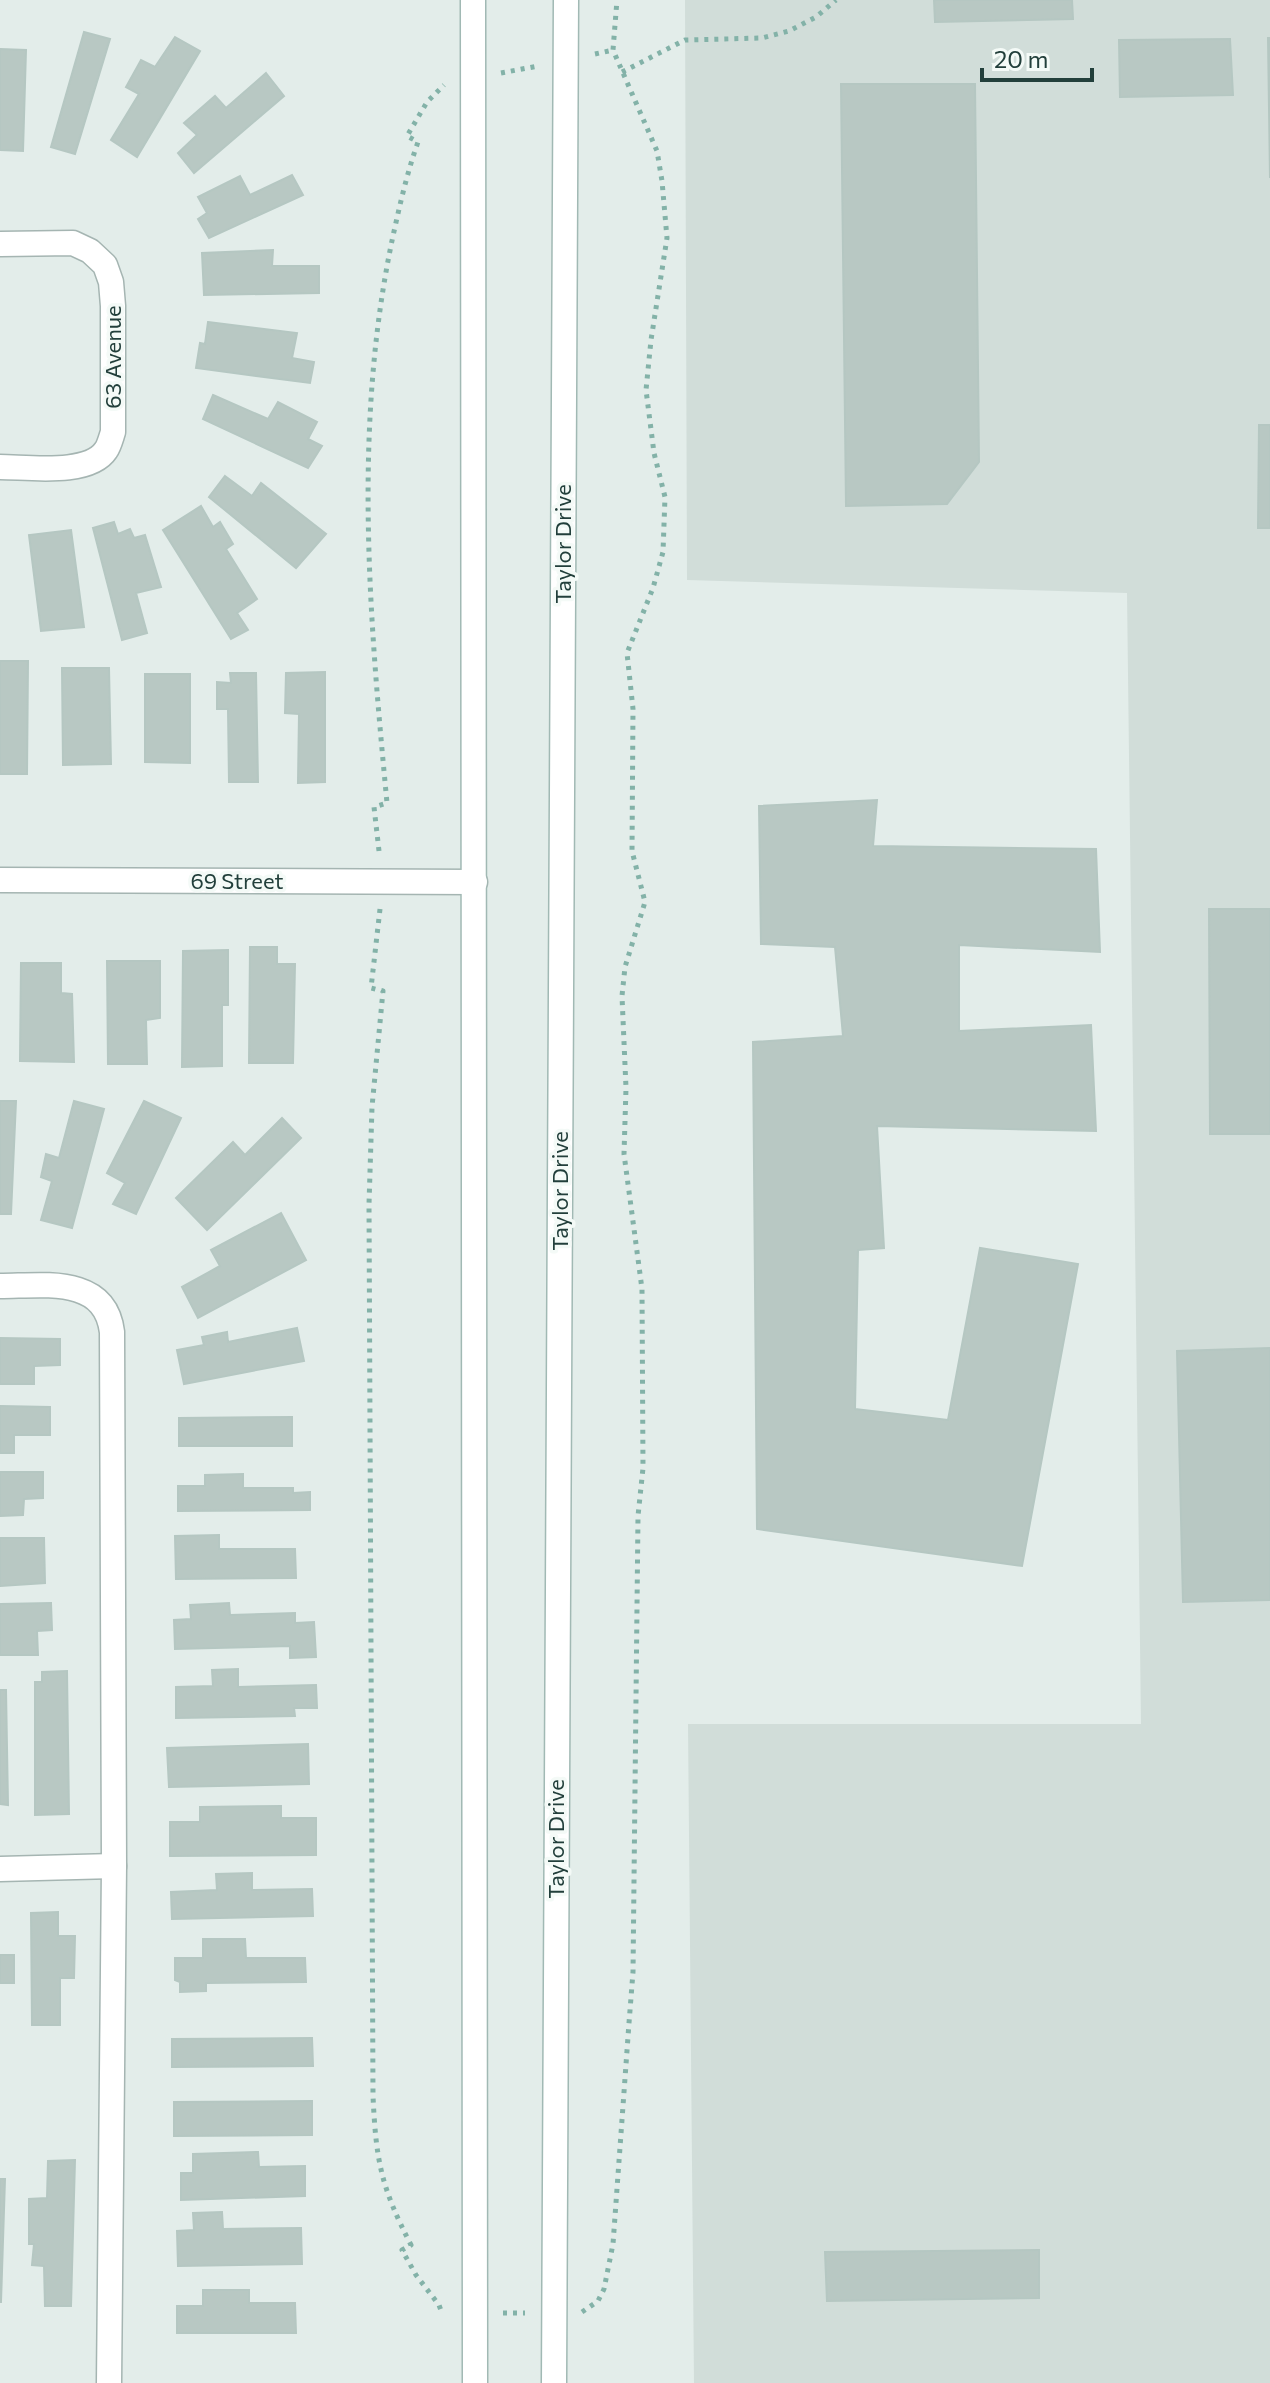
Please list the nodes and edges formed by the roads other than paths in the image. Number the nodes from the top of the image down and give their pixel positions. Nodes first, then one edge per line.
1 (473, 0) edge
2 (566, 0) edge
3 (0, 244) edge
4 (0, 467) edge
5 (0, 880) edge
6 (475, 882) junction
7 (0, 1286) edge
8 (114, 1866) junction
9 (0, 1869) edge
10 (109, 2383) edge
11 (475, 2383) edge
12 (554, 2383) edge

1 - 6 main road
2 - 12 main road, Taylor Drive
3 - 4 main road, 63 Avenue
5 - 6 main road, 69 Street
6 - 11 main road
7 - 8 main road
8 - 9 main road
8 - 10 main road

